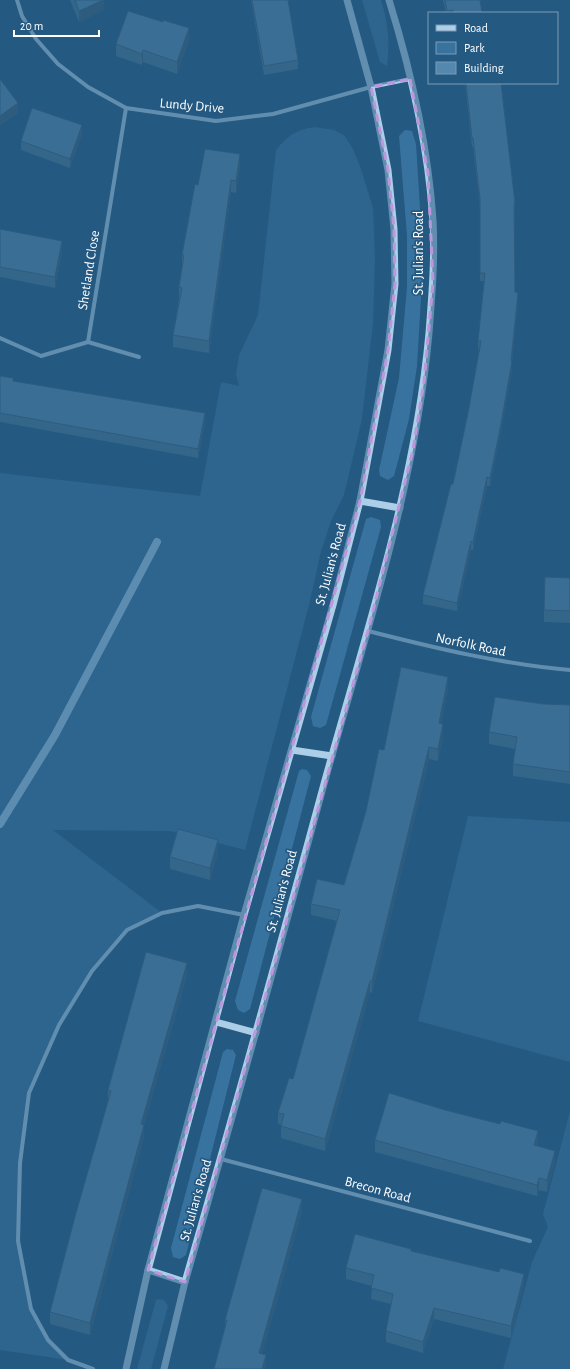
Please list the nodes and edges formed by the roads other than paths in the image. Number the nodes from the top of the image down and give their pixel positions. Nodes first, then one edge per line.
1 (16, 0) edge
2 (346, 0) edge
3 (389, 0) edge
4 (410, 79) junction
5 (372, 87) junction
6 (126, 108) junction
7 (0, 338) edge
8 (88, 342) junction
9 (139, 357) dead end
10 (360, 500) junction
11 (400, 508) junction
12 (368, 631) junction
13 (570, 670) edge
14 (292, 750) junction
15 (332, 756) junction
16 (244, 915) junction
17 (216, 1022) junction
18 (256, 1033) junction
19 (221, 1159) junction
20 (530, 1241) dead end
21 (148, 1270) junction
22 (186, 1282) junction
23 (93, 1369) edge
24 (126, 1369) edge
25 (164, 1369) edge

1 - 6 street, Lundy Drive
2 - 5 street, St. Julian's Road
3 - 4 street, St. Julian's Road
4 - 5 street, Lundy Drive
4 - 11 street, St. Julian's Road
5 - 6 street, Lundy Drive
5 - 10 street, St. Julian's Road
6 - 8 street, Shetland Close
7 - 8 street
8 - 9 street
10 - 11 street
10 - 14 street, St. Julian's Road
11 - 12 street, St. Julian's Road
12 - 13 street, Norfolk Road
12 - 15 street, St. Julian's Road
14 - 15 street
14 - 16 street, St. Julian's Road
15 - 18 street, St. Julian's Road
16 - 17 street, St. Julian's Road
16 - 23 street
17 - 18 street
17 - 21 street, St. Julian's Road
18 - 19 street, St. Julian's Road
19 - 20 street, Brecon Road
19 - 22 street, St. Julian's Road
21 - 22 street
21 - 24 street, St. Julian's Road
22 - 25 street, St. Julian's Road

